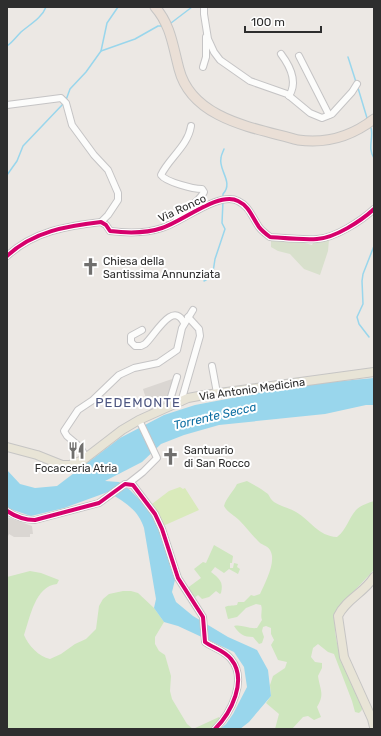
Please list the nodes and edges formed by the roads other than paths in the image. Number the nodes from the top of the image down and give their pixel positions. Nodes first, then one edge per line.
1 (155, 7) edge
2 (204, 7) edge
3 (207, 35) junction
4 (281, 54) dead end
5 (299, 56) dead end
6 (203, 67) dead end
7 (357, 84) dead end
8 (289, 96) junction
9 (7, 105) edge
10 (329, 115) junction
11 (374, 119) edge
12 (190, 126) dead end
13 (374, 209) edge
14 (101, 222) junction
15 (175, 223) junction
16 (7, 256) edge
17 (193, 310) dead end
18 (188, 317) junction
19 (184, 323) junction
20 (142, 330) dead end
21 (212, 366) dead end
22 (374, 372) edge
23 (177, 377) dead end
24 (216, 393) junction
25 (181, 402) junction
26 (169, 407) junction
27 (139, 421) junction
28 (7, 447) edge
29 (86, 457) junction
30 (127, 483) junction
31 (7, 511) edge
32 (374, 577) edge
33 (374, 727) edge
34 (215, 729) edge

1 - 11 highway
2 - 3 street
3 - 6 street
3 - 8 street
4 - 8 street
5 - 10 street
7 - 10 street
8 - 10 street
9 - 14 street
12 - 15 street
13 - 15 street, Via Ronco
14 - 15 street, Via Ronco
14 - 16 street
17 - 18 street
18 - 19 street
18 - 25 street
19 - 20 street
19 - 29 street
21 - 24 street
22 - 24 main road, Via Antonio Medicina
23 - 26 street
24 - 25 main road, Via Antonio Medicina
25 - 26 main road, Via Antonio Medicina
26 - 27 main road, Via Antonio Medicina
27 - 29 main road, Via Antonio Medicina
27 - 30 street
28 - 29 main road, Via Antonio Medicina
30 - 31 street
30 - 34 street
32 - 33 main road

